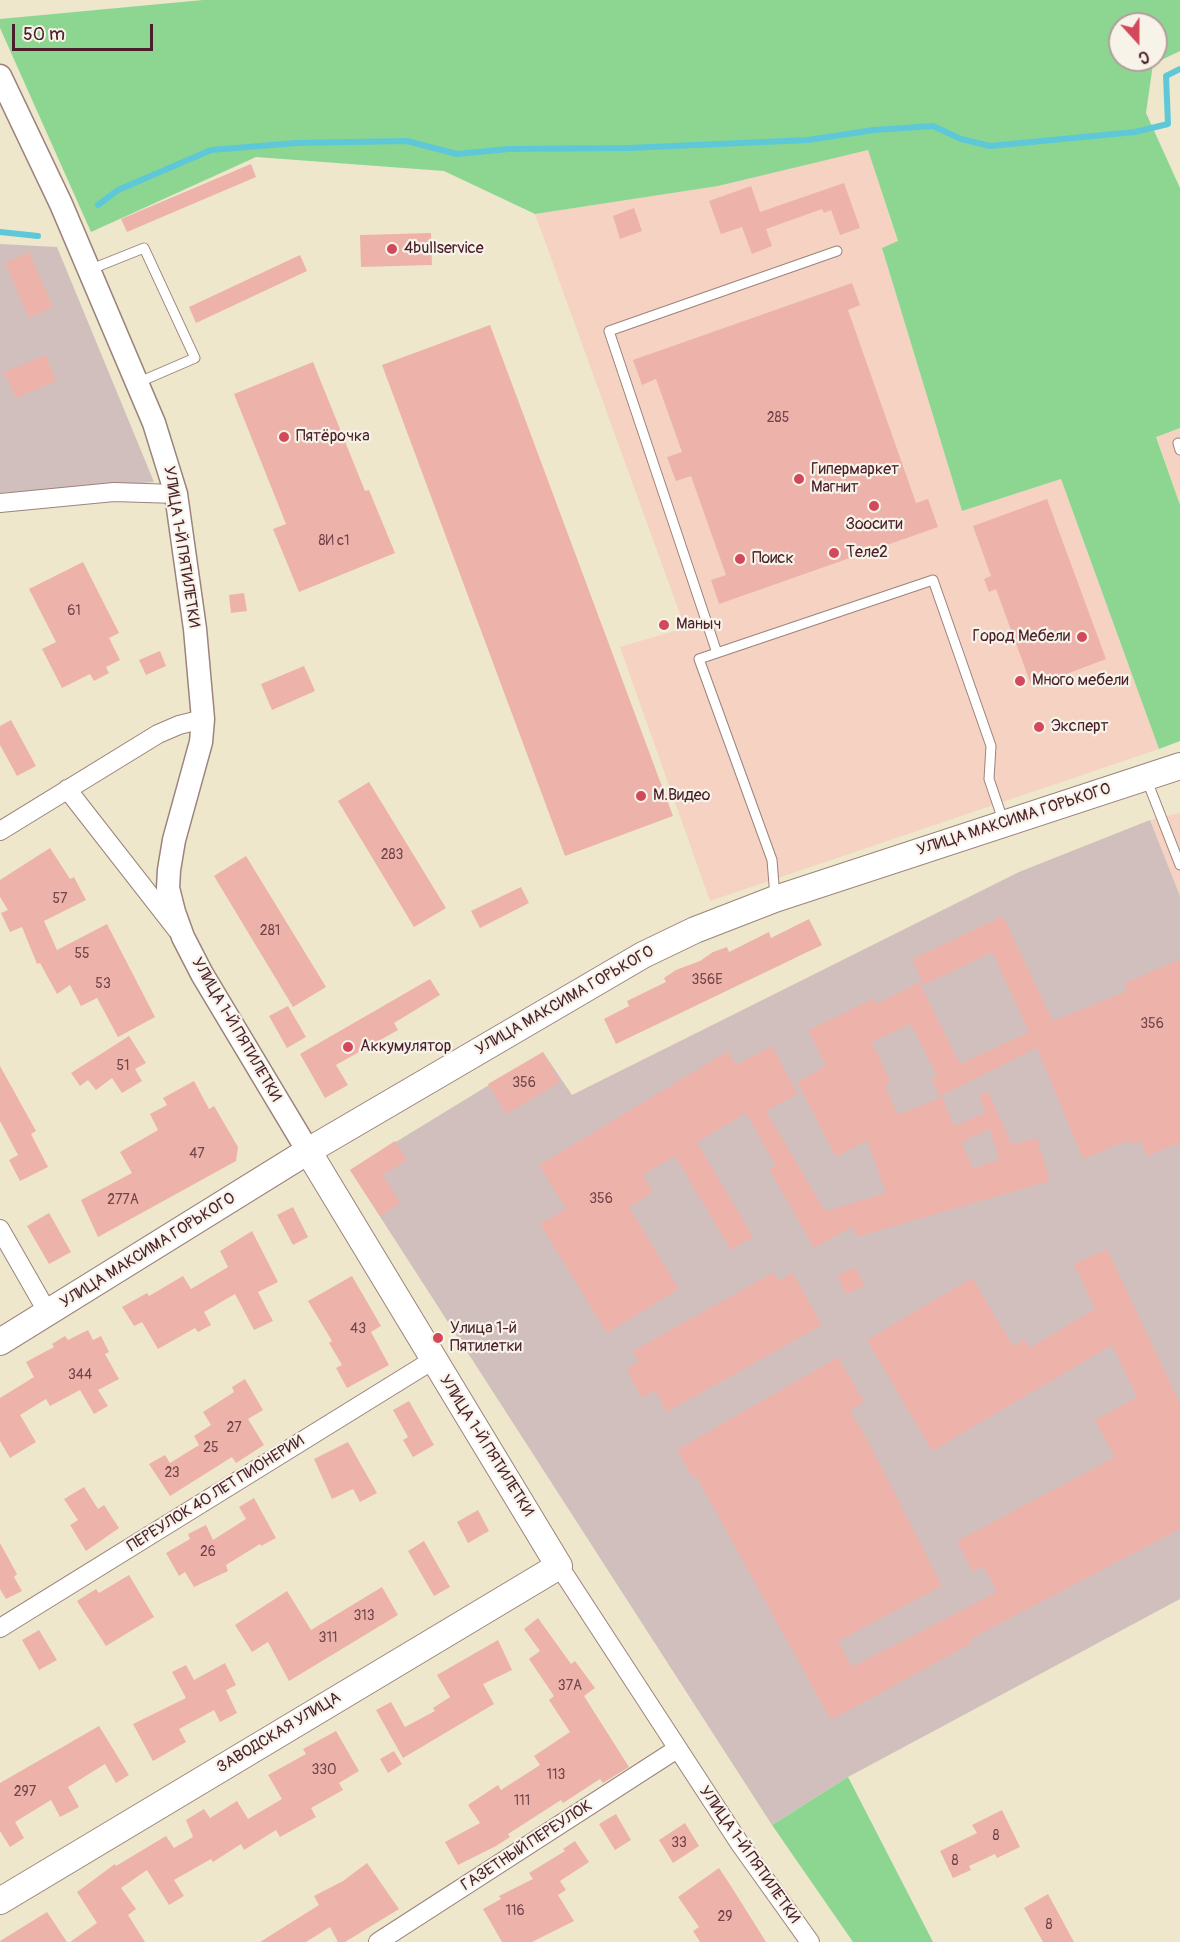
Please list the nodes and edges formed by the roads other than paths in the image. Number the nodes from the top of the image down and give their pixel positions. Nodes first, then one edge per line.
1 (0, 76) edge
2 (837, 251) dead end
3 (88, 270) junction
4 (137, 383) junction
5 (176, 494) junction
6 (0, 503) edge
7 (717, 653) junction
8 (203, 719) junction
9 (1180, 766) edge
10 (1146, 777) junction
11 (67, 789) junction
12 (1004, 823) junction
13 (0, 831) edge
14 (1170, 839) junction
15 (1180, 844) edge
16 (1180, 865) edge
17 (775, 898) junction
18 (183, 937) junction
19 (308, 1151) junction
20 (0, 1229) edge
21 (48, 1313) junction
22 (0, 1342) edge
23 (433, 1360) junction
24 (559, 1566) junction
25 (0, 1628) edge
26 (677, 1749) junction
27 (0, 1901) edge
28 (378, 1942) edge
29 (810, 1942) edge

1 - 3 street, УЛИЦА 1-Й ПЯТИЛЕТКИ
2 - 7 lane
3 - 4 street, УЛИЦА 1-Й ПЯТИЛЕТКИ
3 - 4 lane
4 - 5 street, УЛИЦА 1-Й ПЯТИЛЕТКИ
5 - 6 street
5 - 8 street, УЛИЦА 1-Й ПЯТИЛЕТКИ
7 - 12 lane
7 - 17 lane
8 - 11 street
8 - 18 street, УЛИЦА 1-Й ПЯТИЛЕТКИ
9 - 10 main road, УЛИЦА МАКСИМА ГОРЬКОГО
10 - 12 main road, УЛИЦА МАКСИМА ГОРЬКОГО
10 - 14 lane
11 - 13 street
11 - 18 street, УЛИЦА 1-Й ПЯТИЛЕТКИ
12 - 17 main road, УЛИЦА МАКСИМА ГОРЬКОГО
14 - 15 lane
14 - 16 lane
17 - 19 main road, УЛИЦА МАКСИМА ГОРЬКОГО
18 - 19 street, УЛИЦА 1-Й ПЯТИЛЕТКИ
19 - 21 main road, УЛИЦА МАКСИМА ГОРЬКОГО
19 - 23 main road, УЛИЦА 1-Й ПЯТИЛЕТКИ
20 - 21 street
21 - 22 main road, УЛИЦА МАКСИМА ГОРЬКОГО
23 - 24 main road, УЛИЦА 1-Й ПЯТИЛЕТКИ
23 - 25 street, ПЕРЕУЛОК 40 ЛЕТ ПИОНЕРИИ
24 - 26 street, УЛИЦА 1-Й ПЯТИЛЕТКИ
24 - 27 main road, ЗАВОДСКАЯ УЛИЦА
26 - 28 street, ГАЗЕТНЫЙ ПЕРЕУЛОК
26 - 29 street, УЛИЦА 1-Й ПЯТИЛЕТКИ

